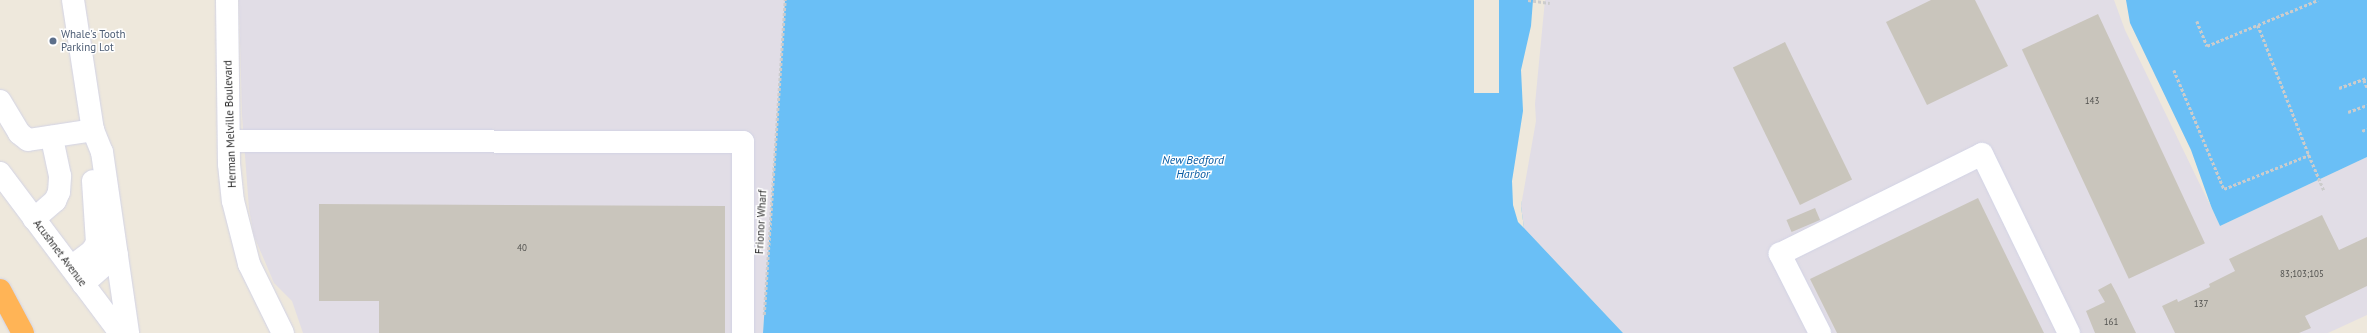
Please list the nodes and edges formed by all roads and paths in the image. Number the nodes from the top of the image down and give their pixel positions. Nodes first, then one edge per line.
1 (73, 0) edge
2 (227, 0) edge
3 (785, 0) edge
4 (1528, 0) edge
5 (2318, 0) edge
6 (1550, 3) dead end
7 (2197, 21) dead end
8 (2258, 25) junction
9 (2174, 70) dead end
10 (2366, 79) edge
11 (2367, 87) edge
12 (2338, 88) dead end
13 (0, 101) edge
14 (2367, 105) edge
15 (2348, 112) dead end
16 (2367, 129) edge
17 (93, 130) junction
18 (2362, 131) dead end
19 (45, 138) junction
20 (229, 140) junction
21 (2309, 155) junction
22 (2312, 163) dead end
23 (0, 173) edge
24 (2324, 190) dead end
25 (34, 219) junction
26 (117, 254) junction
27 (77, 275) junction
28 (0, 290) edge
29 (764, 317) dead end
30 (23, 333) edge
31 (120, 333) edge
32 (128, 333) edge
33 (283, 333) edge
34 (743, 333) edge
35 (1820, 333) edge
36 (2069, 333) edge

1 - 17 street
2 - 20 street, Herman Melville Boulevard
3 - 29 path, Frionor Wharf
4 - 6 path
5 - 8 path
7 - 8 path
8 - 21 path
9 - 21 path
10 - 11 path
10 - 12 path
13 - 19 street
14 - 15 path
16 - 18 path
17 - 19 street
17 - 26 street
17 - 27 street
19 - 25 street
20 - 33 street, Herman Melville Boulevard
20 - 34 street
21 - 22 path
21 - 24 path
23 - 25 street, Acushnet Avenue
25 - 27 street, Acushnet Avenue
26 - 27 street
26 - 32 street
27 - 31 street, Acushnet Avenue
28 - 30 highway
35 - 36 street

